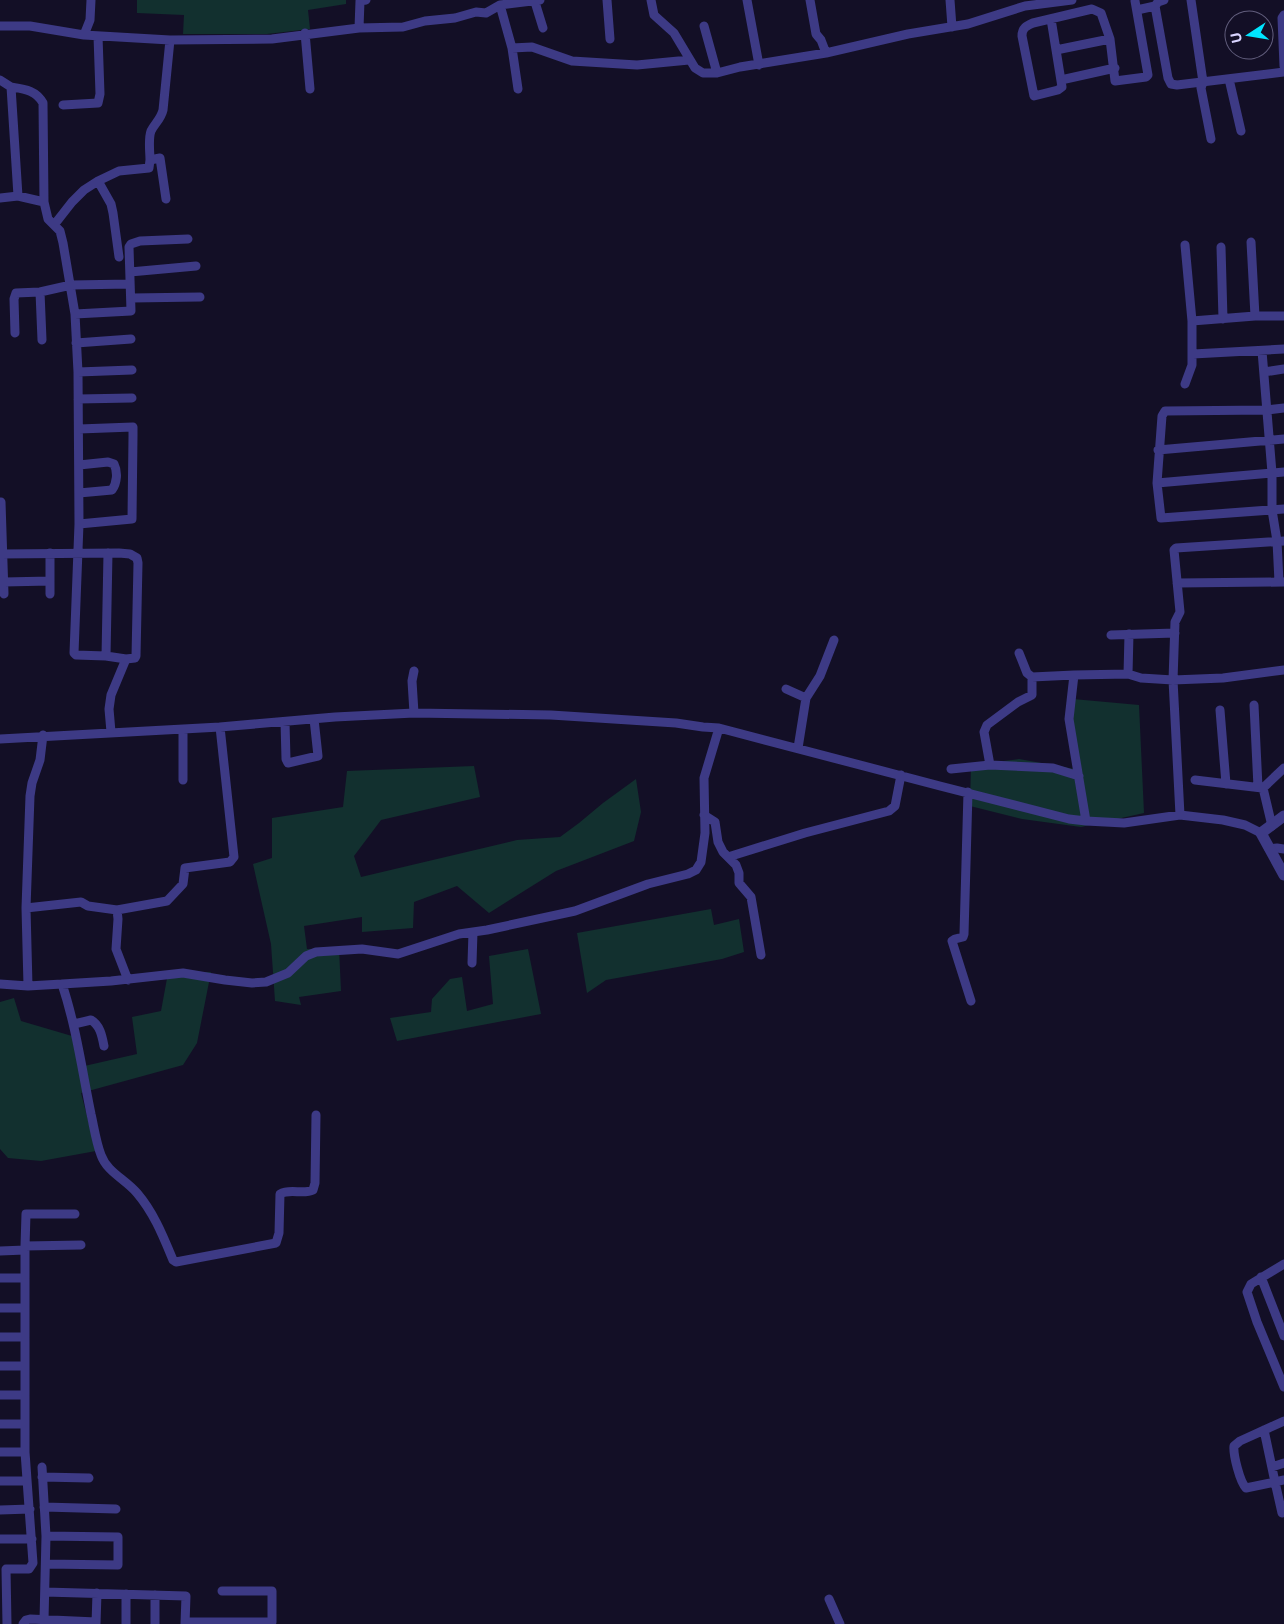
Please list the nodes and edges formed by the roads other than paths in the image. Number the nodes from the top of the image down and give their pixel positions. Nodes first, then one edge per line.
1 (90, 0) edge
2 (362, 0) edge
3 (607, 0) edge
4 (651, 0) edge
5 (747, 0) edge
6 (810, 0) edge
7 (950, 0) edge
8 (1072, 0) edge
9 (1164, 0) edge
10 (1191, 0) edge
11 (537, 1) edge
12 (503, 3) edge
13 (1024, 3) edge
14 (1091, 4) edge
15 (1136, 6) edge
16 (1155, 6) junction
17 (1284, 15) edge
18 (1051, 19) junction
19 (0, 26) edge
20 (704, 26) dead end
21 (952, 27) junction
22 (359, 28) junction
23 (544, 28) dead end
24 (305, 33) junction
25 (84, 35) junction
26 (98, 36) junction
27 (610, 39) dead end
28 (1110, 39) junction
29 (170, 40) junction
30 (512, 48) junction
31 (1056, 50) junction
32 (826, 53) junction
33 (689, 60) junction
34 (760, 65) junction
35 (1284, 66) edge
36 (1114, 68) junction
37 (1284, 72) edge
38 (717, 73) junction
39 (1229, 78) junction
40 (0, 80) edge
41 (1061, 80) junction
42 (1203, 82) junction
43 (11, 87) junction
44 (310, 89) dead end
45 (518, 89) dead end
46 (64, 106) dead end
47 (1241, 131) dead end
48 (1211, 139) dead end
49 (150, 160) junction
50 (98, 181) junction
51 (18, 196) junction
52 (0, 198) edge
53 (166, 200) dead end
54 (44, 202) junction
55 (54, 225) junction
56 (188, 239) dead end
57 (1251, 242) dead end
58 (1186, 245) dead end
59 (1221, 247) dead end
60 (119, 257) dead end
61 (196, 266) dead end
62 (130, 272) junction
63 (130, 284) junction
64 (71, 285) junction
65 (40, 292) junction
66 (200, 296) dead end
67 (132, 298) junction
68 (75, 314) junction
69 (1255, 316) junction
70 (1284, 316) edge
71 (1223, 319) junction
72 (1192, 321) junction
73 (15, 333) dead end
74 (131, 339) dead end
75 (42, 340) dead end
76 (76, 343) junction
77 (1284, 349) edge
78 (1262, 351) junction
79 (1193, 354) junction
80 (1284, 369) edge
81 (132, 370) dead end
82 (78, 372) junction
83 (1264, 372) junction
84 (1185, 384) dead end
85 (132, 398) dead end
86 (78, 399) junction
87 (1284, 408) edge
88 (1267, 410) junction
89 (79, 429) junction
90 (1284, 439) edge
91 (1269, 440) junction
92 (1158, 450) junction
93 (79, 465) junction
94 (1284, 472) edge
95 (1272, 473) junction
96 (1157, 483) junction
97 (79, 493) junction
98 (1, 502) edge
99 (1284, 509) edge
100 (1272, 510) junction
101 (79, 524) junction
102 (1280, 541) edge
103 (78, 553) junction
104 (108, 553) junction
105 (1, 554) edge
106 (50, 554) junction
107 (50, 581) junction
108 (4, 582) junction
109 (1282, 582) edge
110 (1177, 583) junction
111 (4, 594) dead end
112 (50, 594) dead end
113 (1175, 633) junction
114 (1129, 634) junction
115 (1110, 635) dead end
116 (834, 640) dead end
117 (1019, 654) dead end
118 (106, 656) junction
119 (126, 659) junction
120 (1284, 670) edge
121 (414, 671) dead end
122 (1128, 674) junction
123 (1074, 675) junction
124 (1032, 677) junction
125 (1172, 680) junction
126 (786, 689) dead end
127 (806, 698) junction
128 (1254, 705) dead end
129 (1220, 710) dead end
130 (414, 713) junction
131 (314, 719) junction
132 (285, 722) junction
133 (220, 727) junction
134 (719, 728) junction
135 (183, 730) junction
136 (111, 732) junction
137 (43, 735) junction
138 (0, 739) edge
139 (798, 748) junction
140 (990, 765) junction
141 (951, 768) dead end
142 (1284, 768) edge
143 (901, 775) junction
144 (1079, 776) junction
145 (183, 780) dead end
146 (1195, 780) dead end
147 (1226, 784) junction
148 (1260, 788) junction
149 (968, 792) junction
150 (704, 815) junction
151 (1180, 815) junction
152 (1284, 816) edge
153 (1086, 821) junction
154 (1272, 826) junction
155 (1260, 833) junction
156 (1277, 849) edge
157 (728, 857) junction
158 (1284, 875) edge
159 (26, 908) junction
160 (117, 910) junction
161 (473, 932) junction
162 (761, 955) dead end
163 (472, 963) dead end
164 (128, 980) junction
165 (0, 984) edge
166 (62, 984) junction
167 (28, 986) junction
168 (971, 1000) dead end
169 (74, 1024) junction
170 (104, 1046) dead end
171 (316, 1115) dead end
172 (75, 1214) dead end
173 (81, 1244) dead end
174 (25, 1248) junction
175 (0, 1251) edge
176 (1284, 1264) edge
177 (1260, 1277) junction
178 (0, 1278) edge
179 (25, 1278) junction
180 (0, 1308) edge
181 (24, 1308) junction
182 (1284, 1336) edge
183 (0, 1337) edge
184 (25, 1337) junction
185 (0, 1366) edge
186 (24, 1366) junction
187 (1284, 1387) edge
188 (0, 1395) edge
189 (25, 1395) junction
190 (1284, 1421) edge
191 (0, 1424) edge
192 (24, 1424) junction
193 (1264, 1430) junction
194 (0, 1452) edge
195 (25, 1452) junction
196 (1284, 1464) edge
197 (42, 1467) dead end
198 (1272, 1467) junction
199 (42, 1477) junction
200 (89, 1478) dead end
201 (0, 1481) edge
202 (26, 1481) junction
203 (1280, 1481) edge
204 (1282, 1499) edge
205 (44, 1507) junction
206 (30, 1509) junction
207 (116, 1509) dead end
208 (0, 1510) edge
209 (1282, 1513) dead end
210 (46, 1536) junction
211 (0, 1539) edge
212 (32, 1539) junction
213 (46, 1564) junction
214 (3, 1569) edge
215 (222, 1591) dead end
216 (45, 1592) junction
217 (97, 1593) junction
218 (126, 1594) junction
219 (155, 1595) junction
220 (3, 1596) edge
221 (829, 1598) dead end
222 (44, 1620) junction
223 (96, 1623) edge
224 (185, 1623) edge
225 (197, 1623) edge
226 (7, 1624) edge
227 (23, 1624) edge
228 (126, 1624) edge
229 (155, 1624) edge
230 (840, 1624) edge

1 - 25 street
2 - 22 street
3 - 27 street
4 - 33 street
5 - 34 street
6 - 32 street
7 - 21 street
8 - 13 street
9 - 16 street
10 - 42 street
11 - 12 street
11 - 23 street
12 - 22 street
12 - 30 street
13 - 21 street
14 - 18 street
14 - 28 street
15 - 16 street
15 - 36 street
16 - 42 street
17 - 35 street
18 - 31 street
18 - 41 street
19 - 25 street
20 - 38 street
21 - 32 street
22 - 24 street
24 - 29 street
24 - 44 street
25 - 26 street
26 - 29 street
26 - 46 street
28 - 31 street
28 - 36 street
29 - 49 street
30 - 33 street
30 - 45 street
31 - 41 street
32 - 34 street
33 - 38 street
34 - 38 street
36 - 41 street
37 - 39 street
39 - 42 street
39 - 47 street
40 - 43 street
42 - 48 street
43 - 51 street
43 - 54 street
49 - 50 street
49 - 53 street
50 - 55 street
50 - 60 street
51 - 52 street
51 - 54 street
54 - 55 street
55 - 64 street
56 - 62 street
57 - 69 street
58 - 72 street
59 - 71 street
61 - 62 street
62 - 63 street
63 - 64 street
63 - 67 street
64 - 65 street
64 - 68 street
65 - 73 street
65 - 75 street
66 - 67 street
67 - 68 street
68 - 76 street
69 - 70 street
69 - 71 street
71 - 72 street
72 - 79 street
74 - 76 street
76 - 82 street
77 - 78 street
78 - 79 street
78 - 83 street
79 - 84 street
80 - 83 street
81 - 82 street
82 - 86 street
83 - 88 street
85 - 86 street
86 - 89 street
87 - 88 street
88 - 91 street
88 - 92 street
89 - 93 street
89 - 101 street
90 - 91 street
91 - 92 street
91 - 95 street
92 - 96 street
93 - 97 street
93 - 97 street
94 - 95 street
95 - 96 street
95 - 100 street
96 - 100 street
97 - 101 street
98 - 105 street
99 - 100 street
100 - 102 street
101 - 103 street
102 - 109 street
102 - 110 street
103 - 104 street
103 - 106 street
103 - 118 street
104 - 118 street
104 - 119 street
105 - 106 street
105 - 108 street
106 - 107 street
107 - 108 street
107 - 112 street
108 - 111 street
109 - 110 street
110 - 113 street
113 - 114 street
113 - 125 street
114 - 115 street
114 - 122 street
116 - 127 street
117 - 124 street
118 - 119 street
119 - 136 street
120 - 125 street
121 - 130 street
122 - 123 street
122 - 125 street
123 - 124 street
123 - 144 street
124 - 140 street
125 - 151 street
126 - 127 street
127 - 139 street
128 - 148 street
129 - 147 street
130 - 131 street
130 - 134 street
131 - 132 street
131 - 132 street
132 - 133 street
133 - 135 street
133 - 160 street
134 - 139 street
134 - 150 street
135 - 136 street
135 - 145 street
136 - 137 street
137 - 138 street
137 - 159 street
139 - 143 street
140 - 141 street
140 - 144 street
142 - 148 street
143 - 149 street
143 - 157 street
144 - 153 street
146 - 147 street
147 - 148 street
148 - 154 street
149 - 153 street
149 - 168 street
150 - 157 street
150 - 161 street
151 - 153 street
151 - 155 street
152 - 154 street
154 - 155 street
155 - 156 street
156 - 158 street
157 - 162 street
159 - 160 street
159 - 167 street
160 - 164 street
161 - 163 street
161 - 164 street
164 - 166 street
165 - 167 street
166 - 167 street
166 - 169 street
169 - 170 street
169 - 171 street
172 - 174 street
173 - 174 street
174 - 175 street
174 - 179 street
176 - 177 street
177 - 182 street
177 - 187 street
178 - 179 street
179 - 181 street
180 - 181 street
181 - 184 street
183 - 184 street
184 - 186 street
185 - 186 street
186 - 189 street
188 - 189 street
189 - 192 street
190 - 193 street
191 - 192 street
192 - 195 street
193 - 198 street
193 - 203 street
194 - 195 street
195 - 202 street
196 - 198 street
197 - 199 street
198 - 203 street
199 - 200 street
199 - 205 street
201 - 202 street
202 - 206 street
203 - 204 street
204 - 209 street
205 - 207 street
205 - 210 street
206 - 208 street
206 - 212 street
210 - 213 street
210 - 213 street
211 - 212 street
212 - 214 street
213 - 216 street
214 - 220 street
215 - 225 street
216 - 217 street
216 - 222 street
217 - 218 street
217 - 223 street
218 - 219 street
218 - 228 street
219 - 224 street
219 - 229 street
220 - 226 street
221 - 230 street
222 - 223 street
222 - 227 street
224 - 225 street

